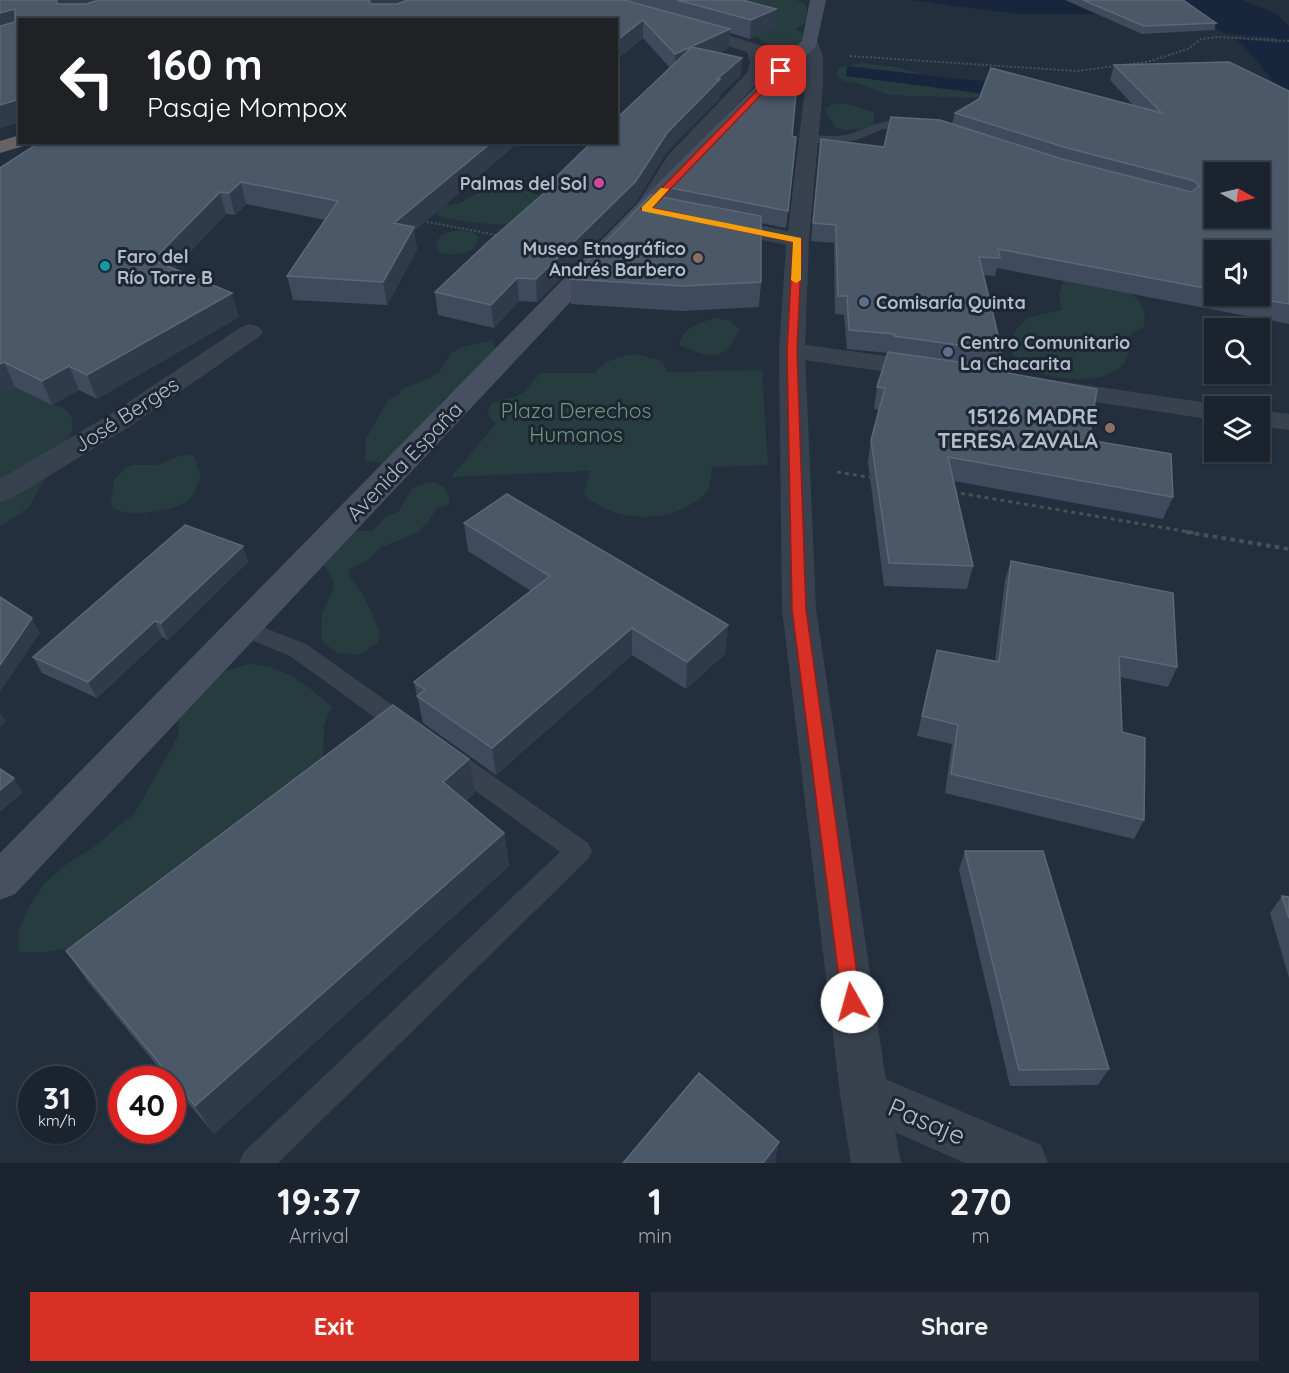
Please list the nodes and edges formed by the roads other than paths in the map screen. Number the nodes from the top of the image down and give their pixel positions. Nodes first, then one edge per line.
1 (818, 2) edge
2 (675, 25) edge
3 (813, 60) junction
4 (928, 128) edge
5 (808, 140) junction
6 (18, 142) edge
7 (0, 147) edge
8 (645, 209) junction
9 (798, 240) junction
10 (249, 332) dead end
11 (792, 351) junction
12 (953, 374) edge
13 (1022, 384) edge
14 (1204, 410) edge
15 (1270, 419) edge
16 (1289, 422) edge
17 (0, 492) edge
18 (244, 628) junction
19 (0, 882) edge
20 (864, 1094) junction
21 (255, 1163) edge
22 (876, 1163) edge
23 (1023, 1163) edge

1 - 3 main road
2 - 8 street
3 - 5 street
3 - 8 main road, Avenida España
4 - 5 lane
5 - 9 street
6 - 7 highway
8 - 9 street
8 - 18 main road, Avenida España
9 - 11 street
10 - 17 street, José Berges
11 - 12 street
11 - 20 street
13 - 14 street
15 - 16 street
18 - 19 main road, Avenida España
18 - 21 lane
20 - 22 street
20 - 23 street, Pasaje

